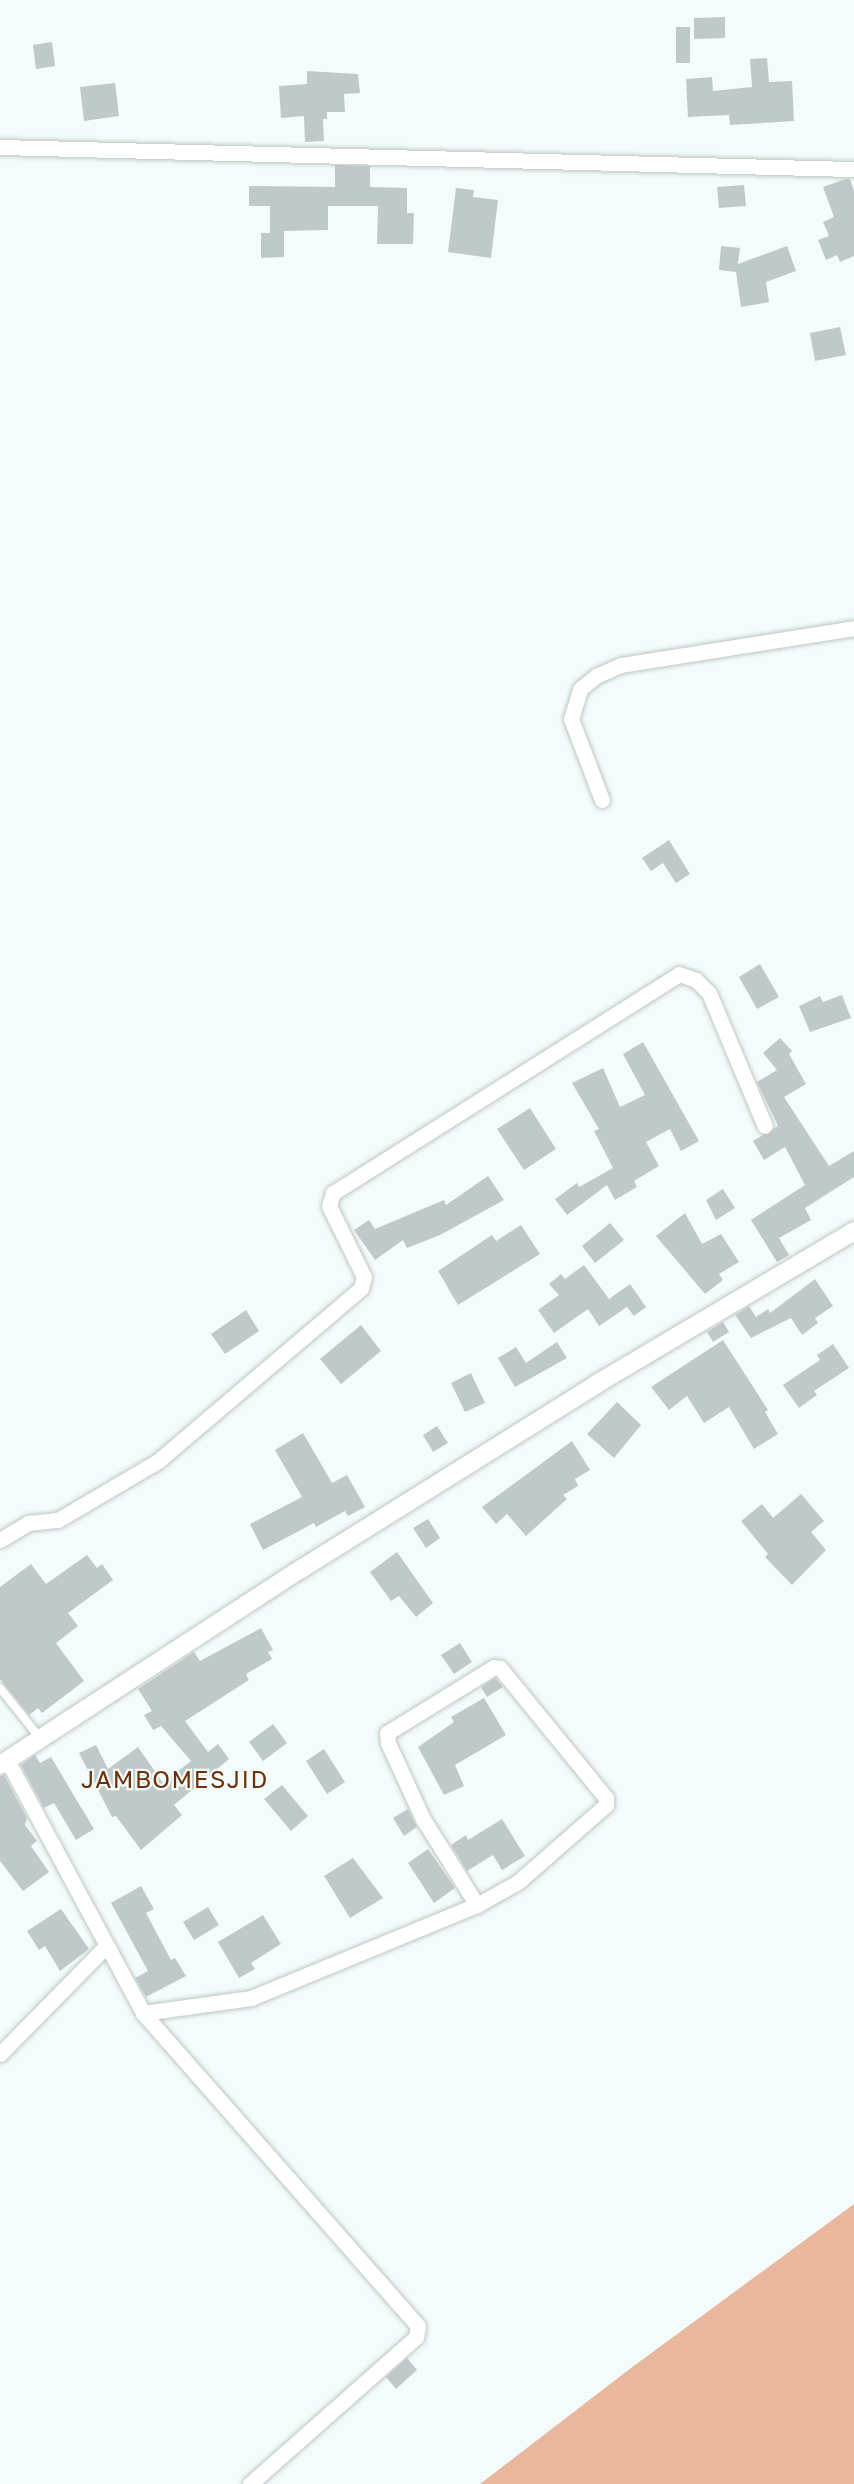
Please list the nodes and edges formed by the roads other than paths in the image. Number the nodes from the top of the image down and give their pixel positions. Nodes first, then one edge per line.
1 (0, 147) edge
2 (854, 169) edge
3 (854, 628) edge
4 (602, 800) dead end
5 (765, 1126) dead end
6 (854, 1231) edge
7 (0, 1540) edge
8 (0, 1688) edge
9 (40, 1738) junction
10 (2, 1758) edge
11 (477, 1905) junction
12 (106, 1946) junction
13 (147, 2019) junction
14 (0, 2054) edge
15 (250, 2484) edge

1 - 2 street
3 - 4 street
5 - 7 street
6 - 9 street
8 - 9 lane
9 - 10 street
10 - 12 street
11 - 11 street
11 - 13 street
12 - 13 street
12 - 14 street
13 - 15 street

